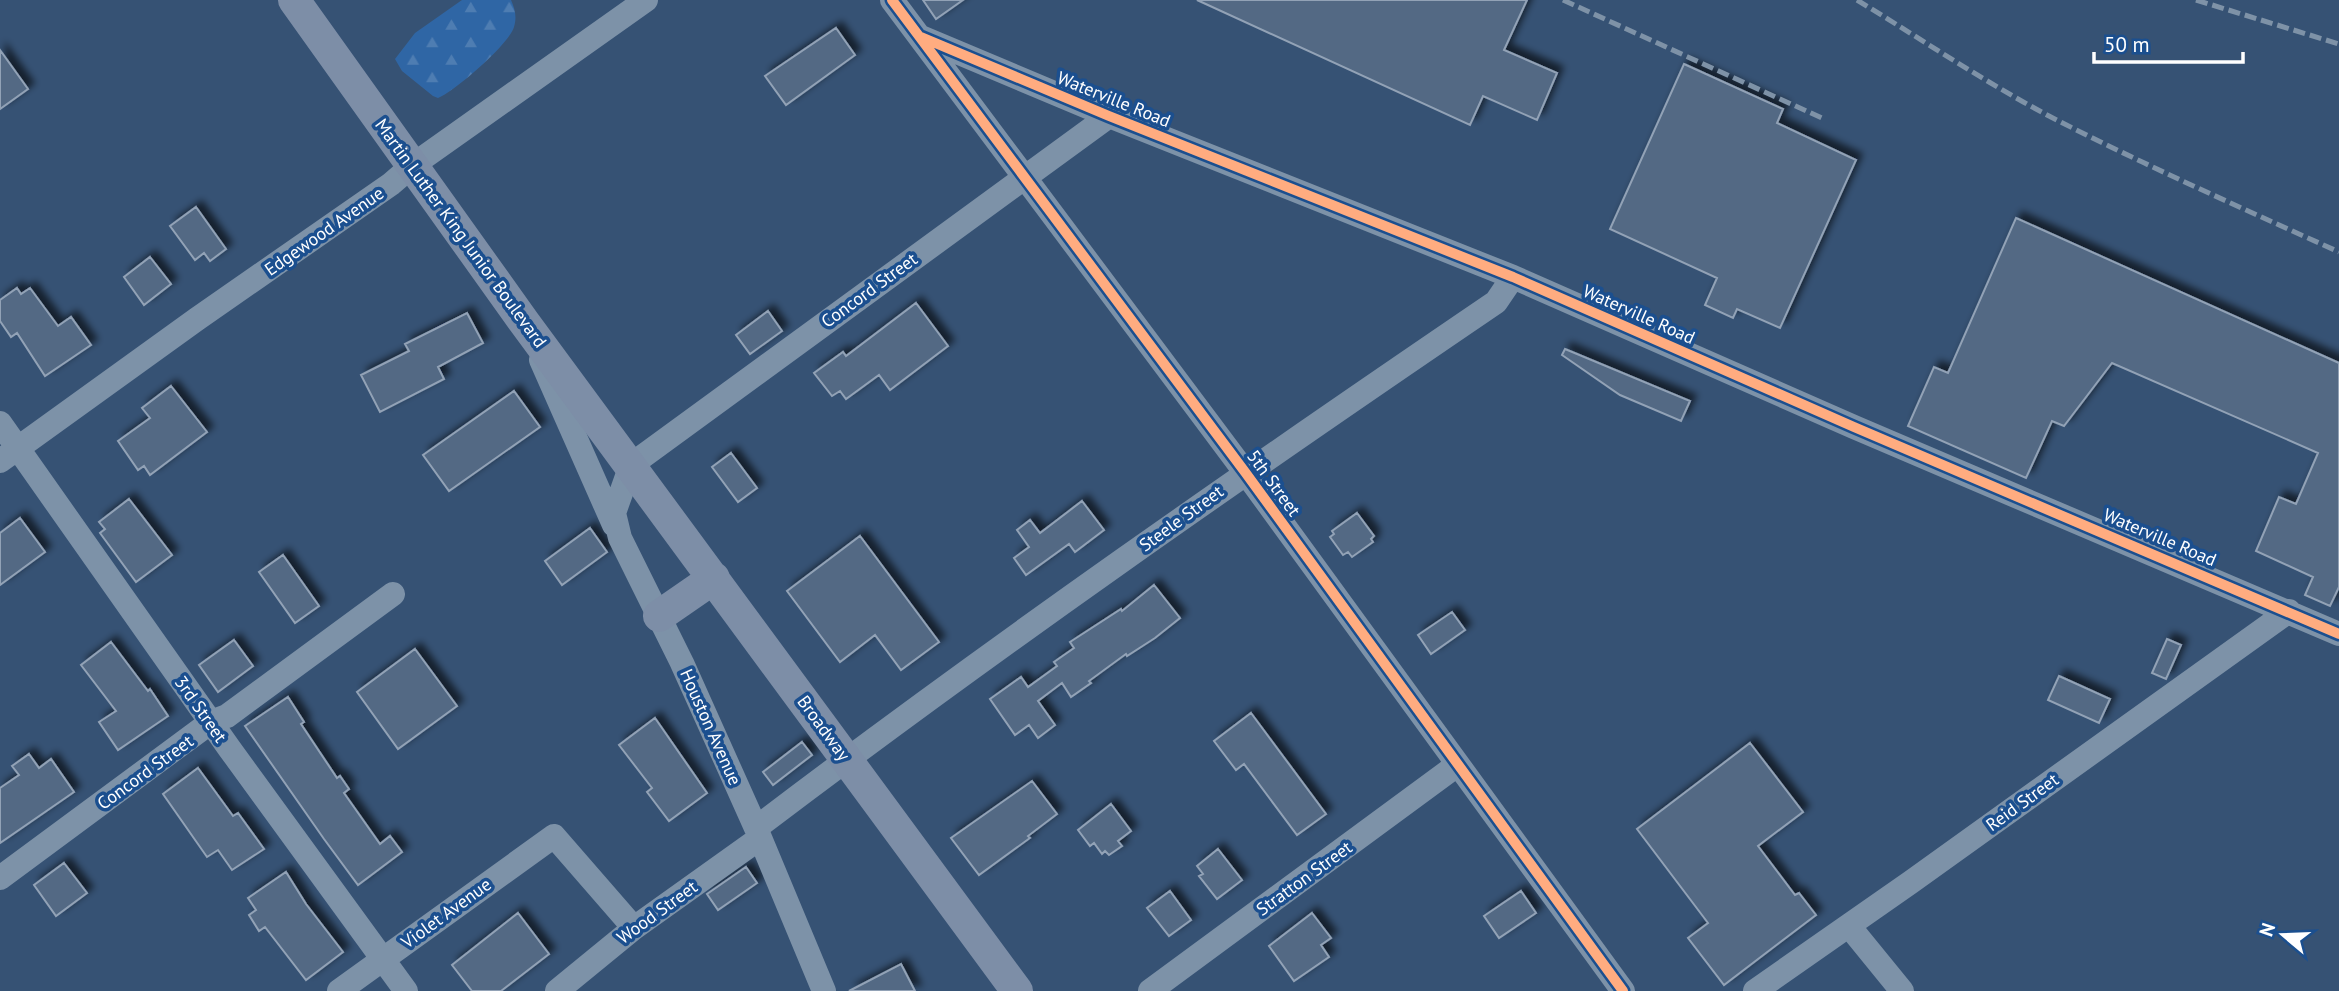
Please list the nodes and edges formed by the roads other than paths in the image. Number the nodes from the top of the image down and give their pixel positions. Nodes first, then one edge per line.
1 (294, 0) edge
2 (646, 0) edge
3 (892, 0) edge
4 (921, 37) junction
5 (1109, 116) junction
6 (413, 165) junction
7 (1024, 177) junction
8 (1513, 277) junction
9 (524, 322) junction
10 (0, 423) edge
11 (9, 454) edge
12 (631, 465) junction
13 (1245, 472) junction
14 (620, 538) junction
15 (714, 578) junction
16 (393, 594) dead end
17 (2289, 611) junction
18 (659, 616) junction
19 (2339, 634) edge
20 (211, 722) junction
21 (847, 758) junction
22 (1457, 765) junction
23 (758, 833) junction
24 (0, 878) edge
25 (1849, 926) junction
26 (634, 928) junction
27 (383, 958) junction
28 (339, 991) edge
29 (406, 991) edge
30 (557, 991) edge
31 (824, 991) edge
32 (1017, 991) edge
33 (1150, 991) edge
34 (1623, 991) edge
35 (1755, 991) edge
36 (1902, 991) edge

1 - 6 main road, Martin Luther King Junior Boulevard
2 - 6 street, Edgewood Avenue
3 - 4 street, 5th Street
4 - 5 street, Waterville Road
4 - 7 street, 5th Street
5 - 7 street, Concord Street
5 - 8 street, Waterville Road
6 - 9 main road, Martin Luther King Junior Boulevard
6 - 11 street, Edgewood Avenue
7 - 12 street, Concord Street
7 - 13 street, 5th Street
8 - 13 street, Steele Street
8 - 17 street, Waterville Road
9 - 12 main road, Martin Luther King Junior Boulevard
9 - 14 street
10 - 11 street, 3rd Street
11 - 20 street, 3rd Street
12 - 14 street, Houston Avenue
12 - 15 main road, Broadway
13 - 21 street, Steele Street
13 - 22 street, 5th Street
14 - 18 street, Houston Avenue
15 - 18 main road
15 - 21 main road, Broadway
16 - 20 street, Concord Street
17 - 19 street, Waterville Road
17 - 25 street, Reid Street
18 - 23 street, Houston Avenue
20 - 24 street, Concord Street
20 - 27 street, 3rd Street
21 - 23 street, Wood Street
21 - 32 main road, Broadway
22 - 33 street, Stratton Street
22 - 34 street, 5th Street
23 - 26 street, Wood Street
23 - 31 street, Houston Avenue
25 - 35 street, Reid Street
25 - 36 street
26 - 27 street, Violet Avenue
26 - 30 street, Wood Street
27 - 28 street, Violet Avenue
27 - 29 street, 3rd Street

